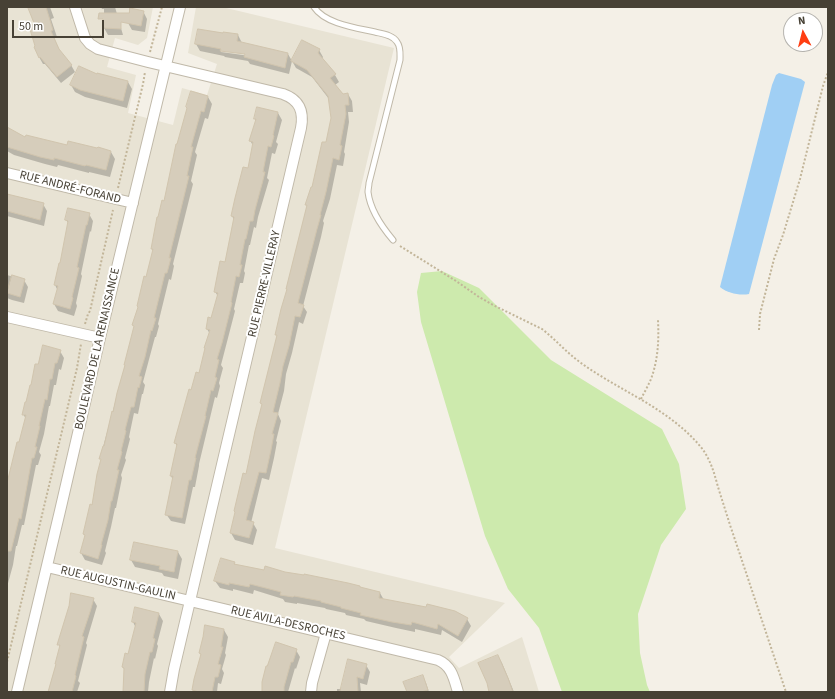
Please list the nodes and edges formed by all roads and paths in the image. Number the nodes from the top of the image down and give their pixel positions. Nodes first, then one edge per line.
1 (75, 7) edge
2 (162, 7) edge
3 (180, 7) edge
4 (314, 7) edge
5 (152, 47) dead end
6 (165, 66) junction
7 (828, 72) edge
8 (144, 75) dead end
9 (7, 173) edge
10 (120, 184) dead end
11 (133, 203) junction
12 (112, 213) dead end
13 (393, 240) joint
14 (7, 317) edge
15 (87, 318) dead end
16 (658, 320) dead end
17 (759, 330) dead end
18 (100, 338) junction
19 (80, 350) dead end
20 (641, 399) junction
21 (47, 567) junction
22 (190, 601) junction
23 (326, 633) junction
24 (7, 662) edge
25 (17, 692) edge
26 (170, 692) edge
27 (311, 692) edge
28 (458, 692) edge
29 (786, 692) edge

1 - 6 street, RUE PIERRE-VILLERAY
2 - 5 path
3 - 6 street, BOULEVARD DE LA RENAISSANCE
4 - 13 lane
6 - 11 street, BOULEVARD DE LA RENAISSANCE
6 - 22 street, RUE PIERRE-VILLERAY
7 - 17 path
8 - 10 path
9 - 11 street, RUE ANDRÉ-FORAND
11 - 18 street, BOULEVARD DE LA RENAISSANCE
12 - 15 path, BOULEVARD DE LA RENAISSANCE
13 - 20 path
14 - 18 street
16 - 20 path
18 - 21 street, BOULEVARD DE LA RENAISSANCE
19 - 24 path, BOULEVARD DE LA RENAISSANCE
20 - 29 path
21 - 22 street, RUE AUGUSTIN-GAULIN
21 - 25 street, BOULEVARD DE LA RENAISSANCE
22 - 23 street, RUE AVILA-DESROCHES
22 - 26 street
23 - 27 street
23 - 28 street, RUE AVILA-DESROCHES

